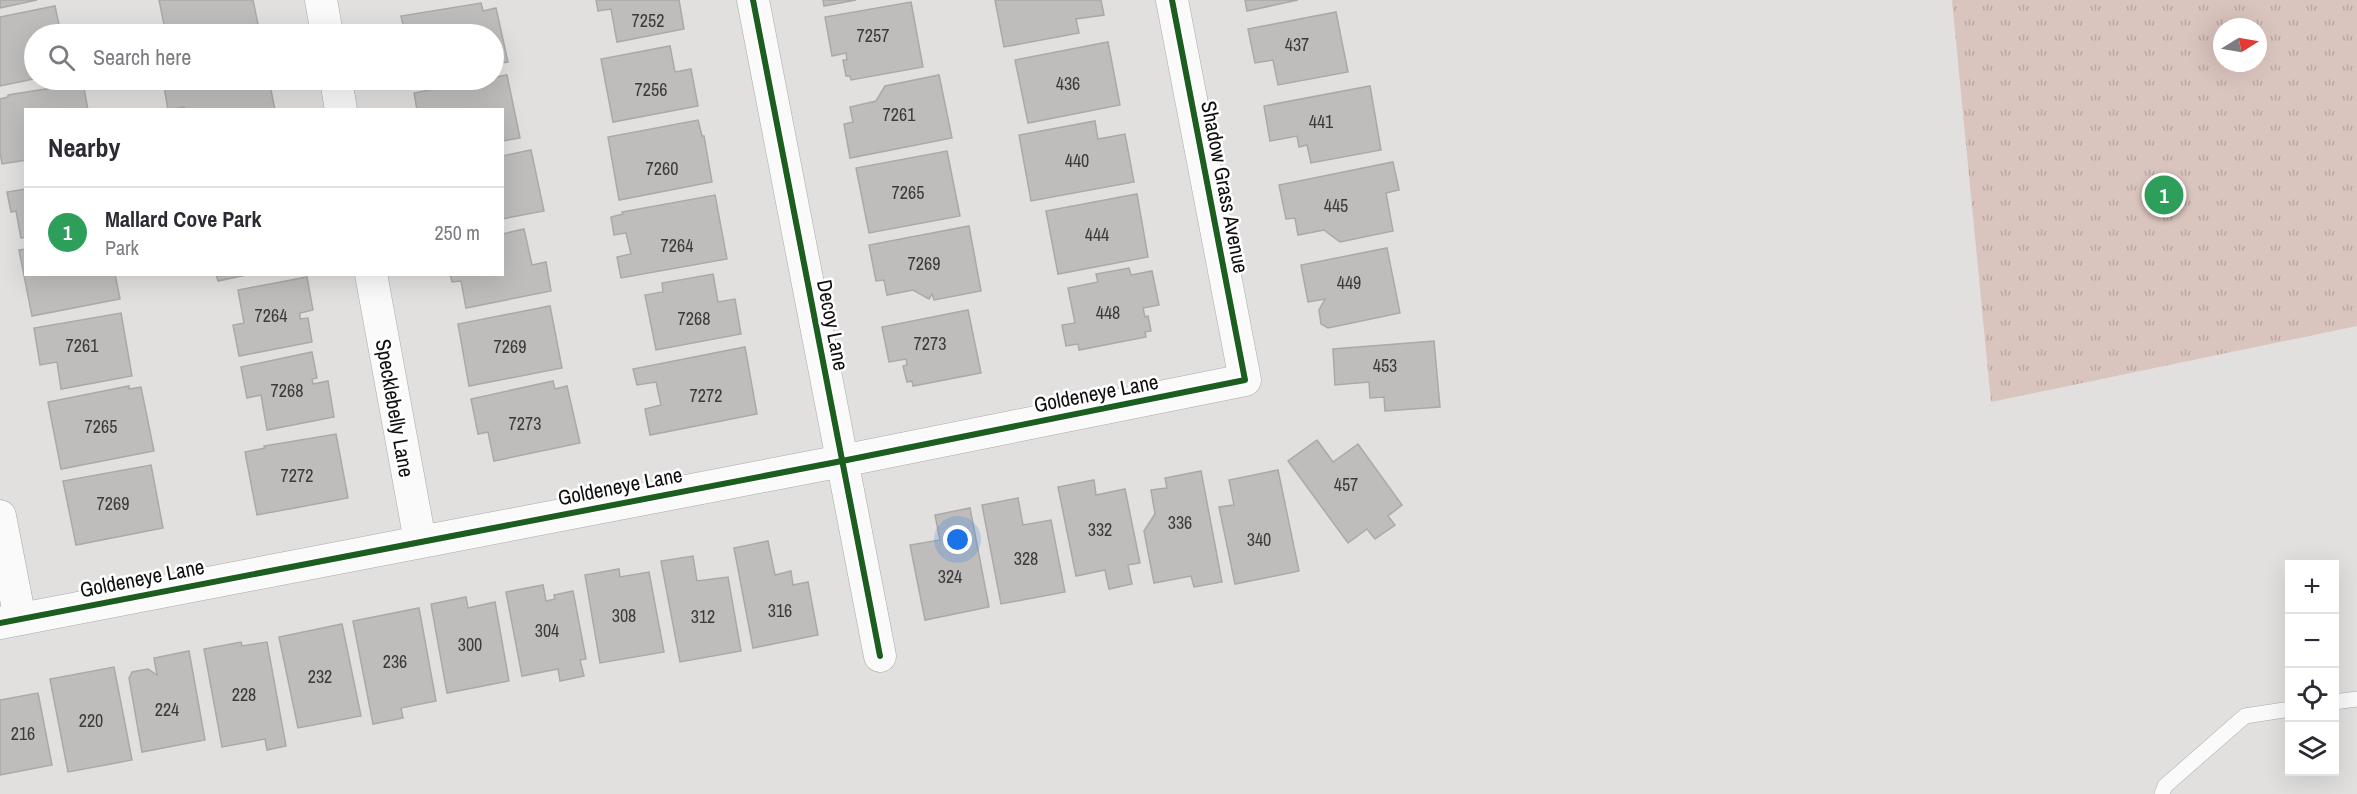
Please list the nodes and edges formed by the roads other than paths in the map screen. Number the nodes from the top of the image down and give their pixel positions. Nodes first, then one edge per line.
1 (321, 0) edge
2 (753, 0) edge
3 (1172, 0) edge
4 (325, 24) edge
5 (338, 90) edge
6 (341, 108) edge
7 (371, 276) edge
8 (1245, 380) joint
9 (842, 461) junction
10 (0, 516) edge
11 (420, 541) junction
12 (10, 621) edge
13 (880, 656) dead end
14 (2357, 699) edge
15 (2339, 701) edge
16 (2285, 710) edge
17 (2162, 794) edge

1 - 4 street
2 - 9 street, Decoy Lane
3 - 8 street, Shadow Grass Avenue
5 - 6 street
7 - 11 street, Specklebelly Lane
8 - 9 street, Goldeneye Lane
9 - 11 street, Goldeneye Lane
9 - 13 street, Decoy Lane
10 - 12 street
11 - 12 street, Goldeneye Lane
14 - 15 lane
16 - 17 lane

